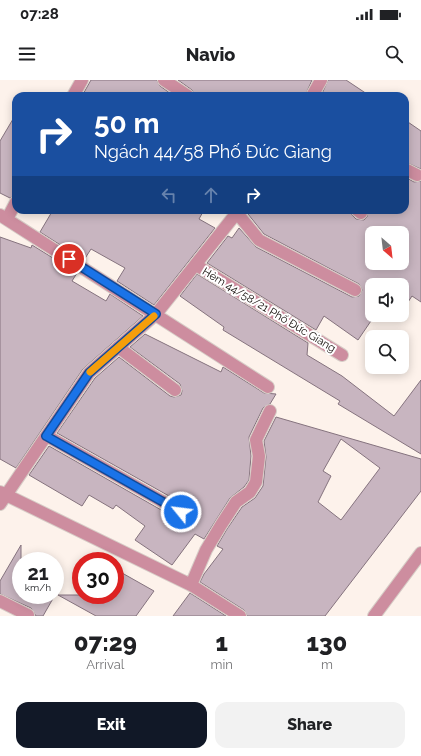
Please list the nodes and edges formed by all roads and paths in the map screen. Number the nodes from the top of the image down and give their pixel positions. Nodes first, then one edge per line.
1 (82, 80) edge
2 (164, 80) edge
3 (321, 80) edge
4 (75, 92) edge
5 (182, 92) edge
6 (314, 92) edge
7 (409, 171) edge
8 (417, 175) dead end
9 (12, 207) edge
10 (236, 214) edge
11 (240, 214) edge
12 (3, 217) edge
13 (196, 266) junction
14 (355, 290) dead end
15 (156, 314) junction
16 (118, 347) junction
17 (342, 355) dead end
18 (268, 386) dead end
19 (176, 390) dead end
20 (270, 411) dead end
21 (46, 436) junction
22 (2, 497) edge
23 (181, 512) dead end
24 (421, 553) edge
25 (191, 585) junction
26 (0, 601) edge
27 (28, 615) edge
28 (240, 616) edge
29 (374, 616) edge

1 - 4 street
2 - 5 street
3 - 6 street
7 - 8 street
9 - 12 street
10 - 13 street
11 - 14 street
12 - 15 street
13 - 15 street
13 - 17 street, Hẻm 44/58/21 Phố Đức Giang
15 - 16 street
15 - 18 street
16 - 19 street
16 - 21 street
20 - 25 street
21 - 22 street
21 - 23 street
22 - 25 street
24 - 29 street
25 - 28 street
26 - 27 street

